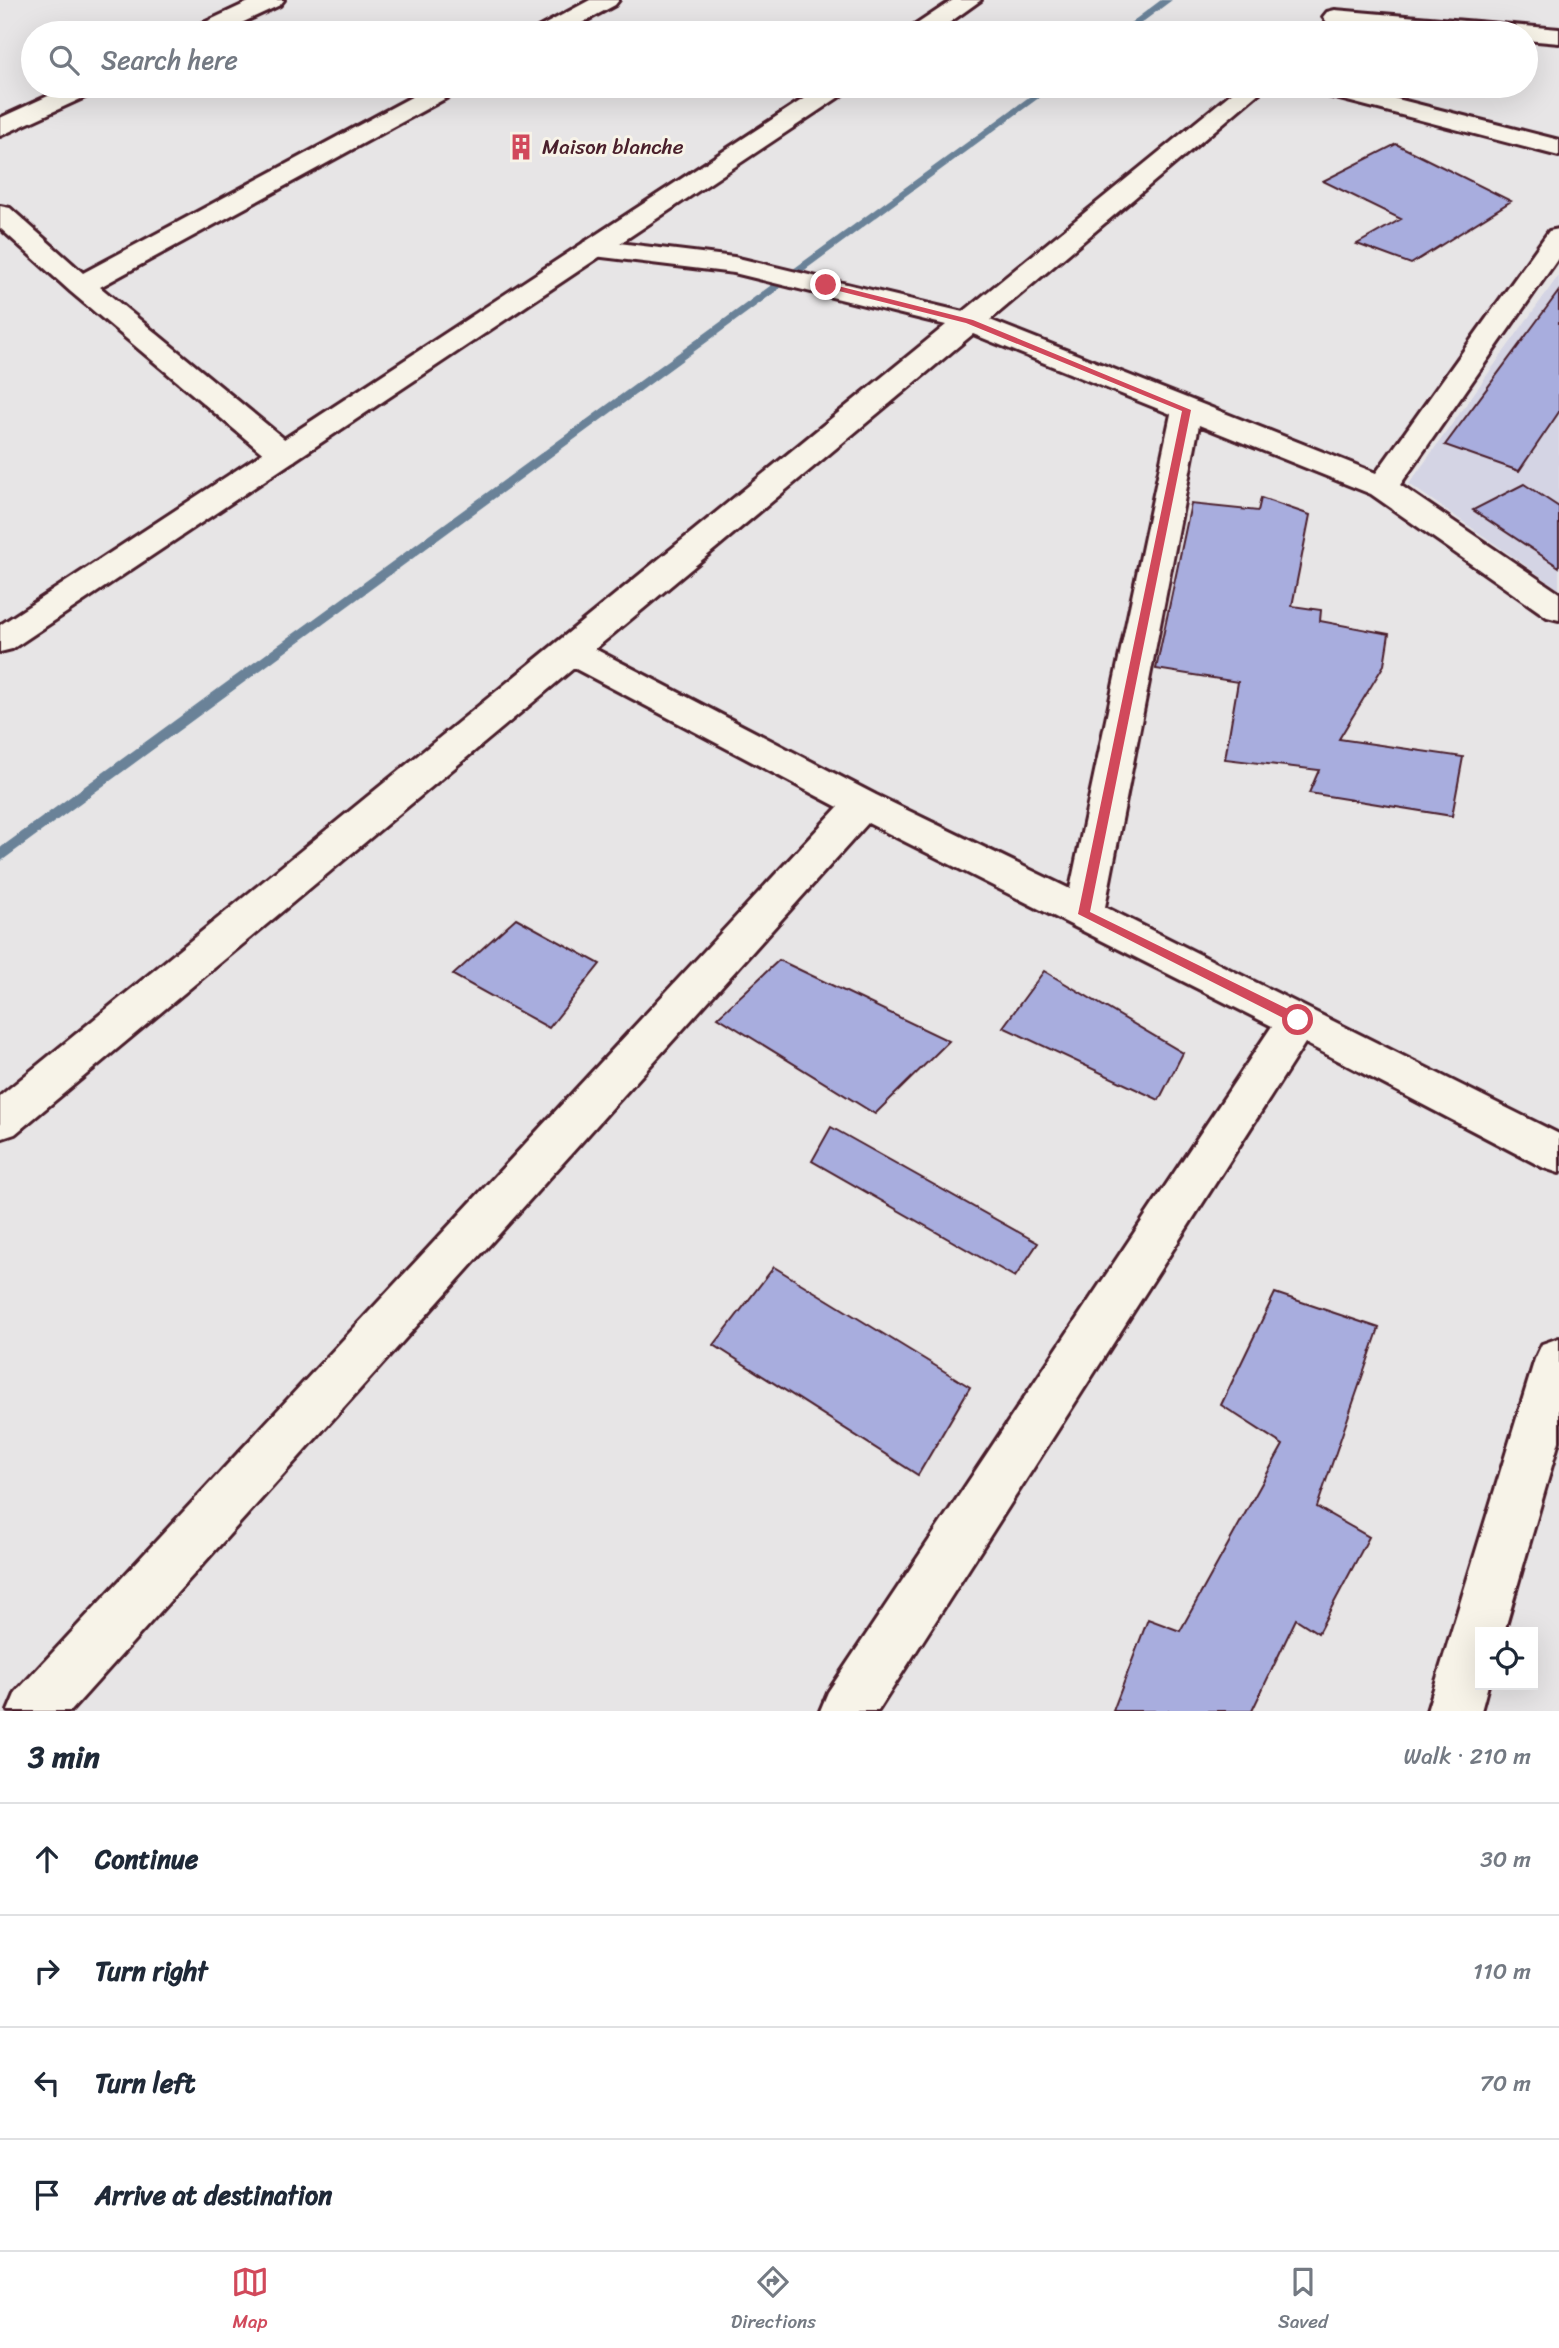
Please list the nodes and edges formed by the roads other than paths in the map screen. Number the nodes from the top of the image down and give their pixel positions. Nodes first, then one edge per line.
1 (272, 0) edge
2 (607, 0) edge
3 (969, 0) edge
4 (1355, 0) edge
5 (1335, 17) junction
6 (227, 21) edge
7 (568, 21) edge
8 (937, 21) edge
9 (1330, 21) edge
10 (1382, 21) edge
11 (1538, 34) edge
12 (1559, 36) edge
13 (64, 98) edge
14 (428, 98) edge
15 (821, 98) edge
16 (1241, 98) edge
17 (1365, 98) edge
18 (0, 128) edge
19 (1559, 148) edge
20 (0, 214) edge
21 (1559, 237) edge
22 (594, 248) junction
23 (81, 286) junction
24 (970, 322) junction
25 (1187, 410) junction
26 (283, 454) junction
27 (1382, 487) junction
28 (1559, 609) edge
29 (0, 641) edge
30 (570, 651) junction
31 (863, 804) junction
32 (1084, 914) junction
33 (1298, 1020) junction
34 (0, 1121) edge
35 (1559, 1155) edge
36 (1559, 1359) edge
37 (35, 1711) edge
38 (847, 1711) edge
39 (1454, 1711) edge

1 - 6 street
2 - 7 street
3 - 8 street
4 - 5 street
5 - 9 street
5 - 10 street
11 - 12 street
13 - 18 street
14 - 23 street
15 - 22 street
16 - 24 street
17 - 19 street
20 - 23 street
21 - 27 street
22 - 24 street
22 - 26 street
23 - 26 street
24 - 25 street
24 - 30 street
25 - 27 street
25 - 32 street
26 - 29 street
27 - 28 street
30 - 31 street
30 - 34 street
31 - 32 street
31 - 37 street
32 - 33 street
33 - 35 street
33 - 38 street
36 - 39 street

